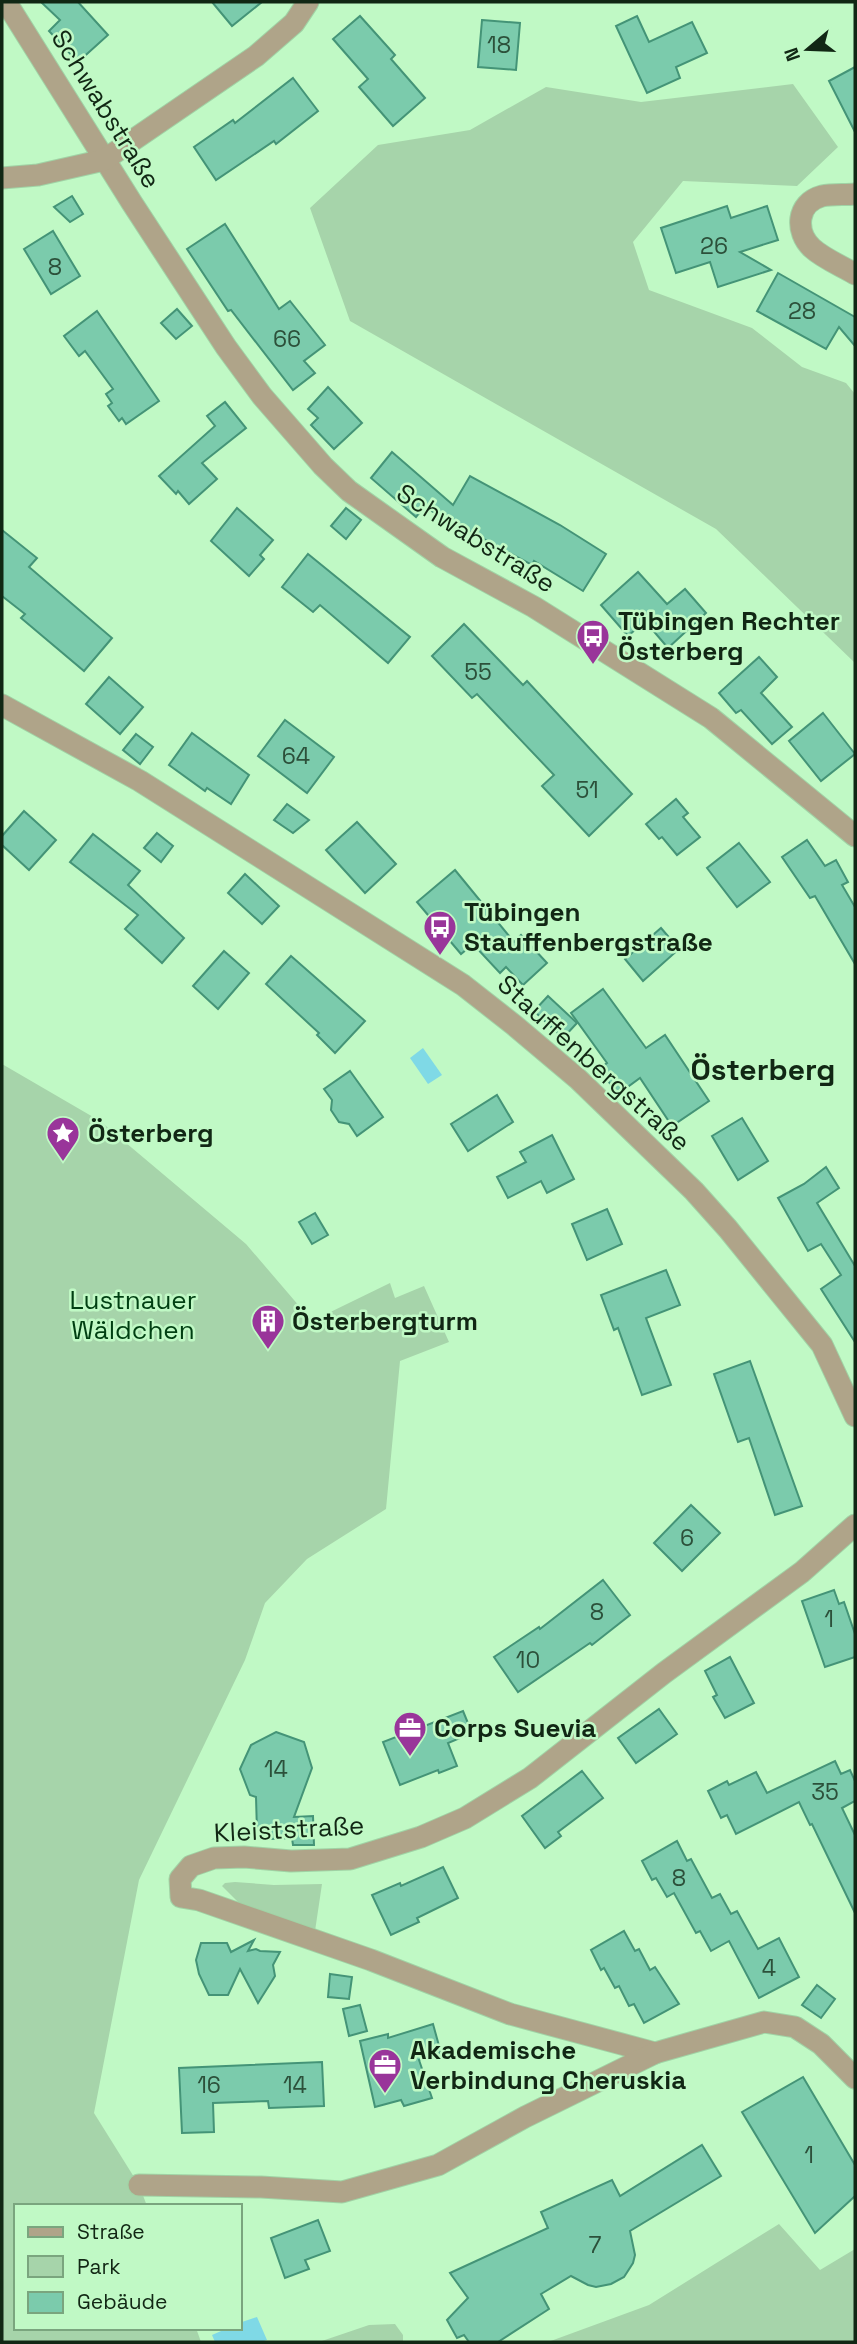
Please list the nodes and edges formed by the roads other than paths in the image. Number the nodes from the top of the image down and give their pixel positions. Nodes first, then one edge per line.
1 (6, 2) edge
2 (308, 2) edge
3 (104, 160) junction
4 (2, 178) edge
5 (855, 194) edge
6 (855, 274) edge
7 (2, 705) edge
8 (855, 836) edge
9 (855, 1416) edge
10 (855, 1525) edge
11 (656, 2053) junction
12 (855, 2078) edge
13 (139, 2185) dead end

1 - 3 street, Schwabstraße
2 - 3 street
3 - 4 street
3 - 8 street, Schwabstraße
5 - 6 street
7 - 9 street, Stauffenbergstraße
10 - 11 street, Kleiststraße
11 - 12 street
11 - 13 street

